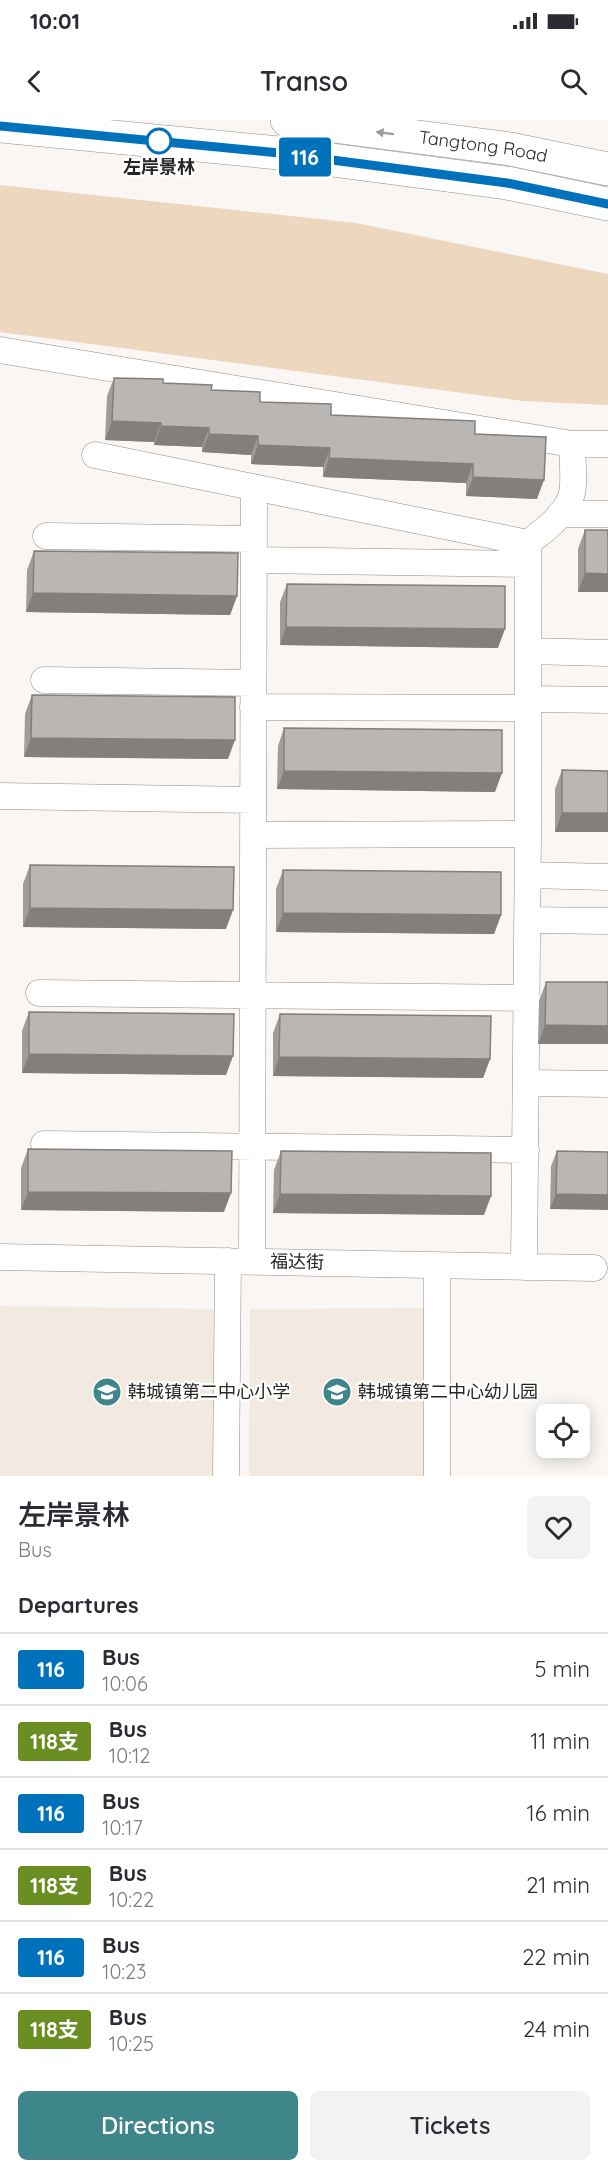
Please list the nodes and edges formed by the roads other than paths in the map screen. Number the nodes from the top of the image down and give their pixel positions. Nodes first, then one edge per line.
1 (287, 120) edge
2 (0, 126) edge
3 (608, 169) edge
4 (608, 204) edge
5 (0, 350) edge
6 (572, 444) junction
7 (608, 444) edge
8 (96, 455) dead end
9 (254, 488) junction
10 (560, 514) junction
11 (608, 514) edge
12 (45, 536) dead end
13 (254, 549) junction
14 (528, 554) junction
15 (528, 651) junction
16 (608, 653) edge
17 (44, 680) dead end
18 (253, 695) junction
19 (608, 700) edge
20 (528, 704) junction
21 (0, 796) edge
22 (253, 800) junction
23 (528, 834) junction
24 (253, 835) junction
25 (528, 875) junction
26 (608, 877) edge
27 (527, 920) junction
28 (608, 921) edge
29 (39, 993) dead end
30 (252, 996) junction
31 (527, 998) junction
32 (526, 1083) junction
33 (608, 1084) edge
34 (44, 1144) dead end
35 (253, 1146) junction
36 (526, 1150) junction
37 (0, 1257) edge
38 (240, 1261) junction
39 (437, 1265) junction
40 (524, 1267) junction
41 (594, 1268) dead end
42 (225, 1476) edge
43 (437, 1476) edge

3 -> 1 highway, Tangtong Road
2 - 4 highway, Tangtong Road
5 - 6 street
6 - 7 street
6 - 10 street
8 - 9 street
9 - 13 street
9 - 14 street
10 - 11 street
10 - 14 street
12 - 13 street
13 - 14 street
13 - 18 street
14 - 15 street
15 - 16 street
15 - 20 street
17 - 18 street
18 - 20 street
18 - 22 street
19 - 20 street
20 - 23 street
21 - 22 street
22 - 24 street
23 - 24 street
23 - 25 street
24 - 30 street
25 - 26 street
25 - 27 street
27 - 28 street
27 - 31 street
29 - 30 street
30 - 31 street
30 - 35 street
31 - 32 street
32 - 33 street
32 - 36 street
34 - 35 street
35 - 36 street
35 - 38 street
36 - 40 street
37 - 38 street, 福达街
38 - 39 street, 福达街
38 - 42 street
39 - 40 street, 福达街
39 - 43 street
40 - 41 street, 福达街

